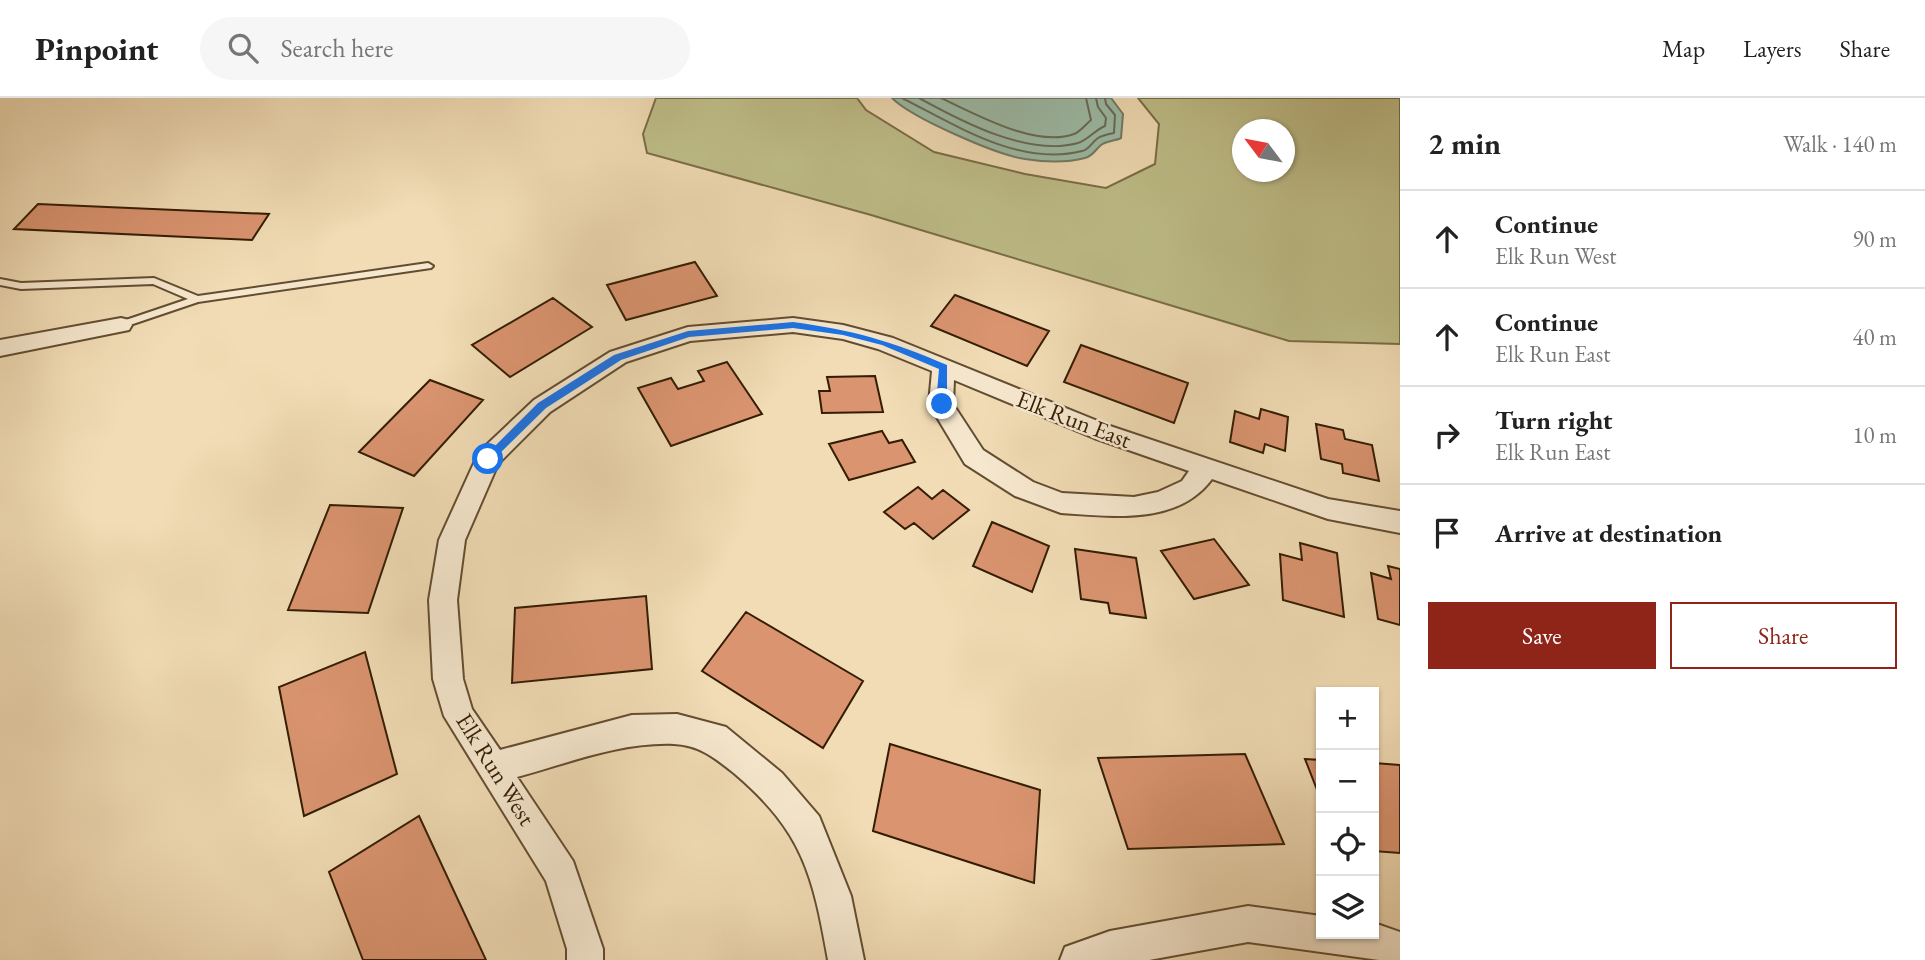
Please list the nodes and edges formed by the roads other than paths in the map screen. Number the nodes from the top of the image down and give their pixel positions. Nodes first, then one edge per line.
1 (428, 266) dead end
2 (0, 282) edge
3 (197, 299) junction
4 (121, 325) joint
5 (793, 325) joint
6 (0, 348) edge
7 (944, 367) junction
8 (1206, 468) junction
9 (1400, 522) edge
10 (494, 768) junction
11 (1400, 950) edge
12 (585, 960) edge
13 (846, 960) edge
14 (1078, 960) edge

1 - 3 lane
2 - 3 lane
3 - 4 lane
4 - 6 street
5 - 7 street, Elk Run East
5 - 10 street, Elk Run West
7 - 8 street, Elk Run East
7 - 8 street
8 - 9 street, Elk Run East
10 - 12 street, Elk Run West
10 - 13 street
11 - 14 street

